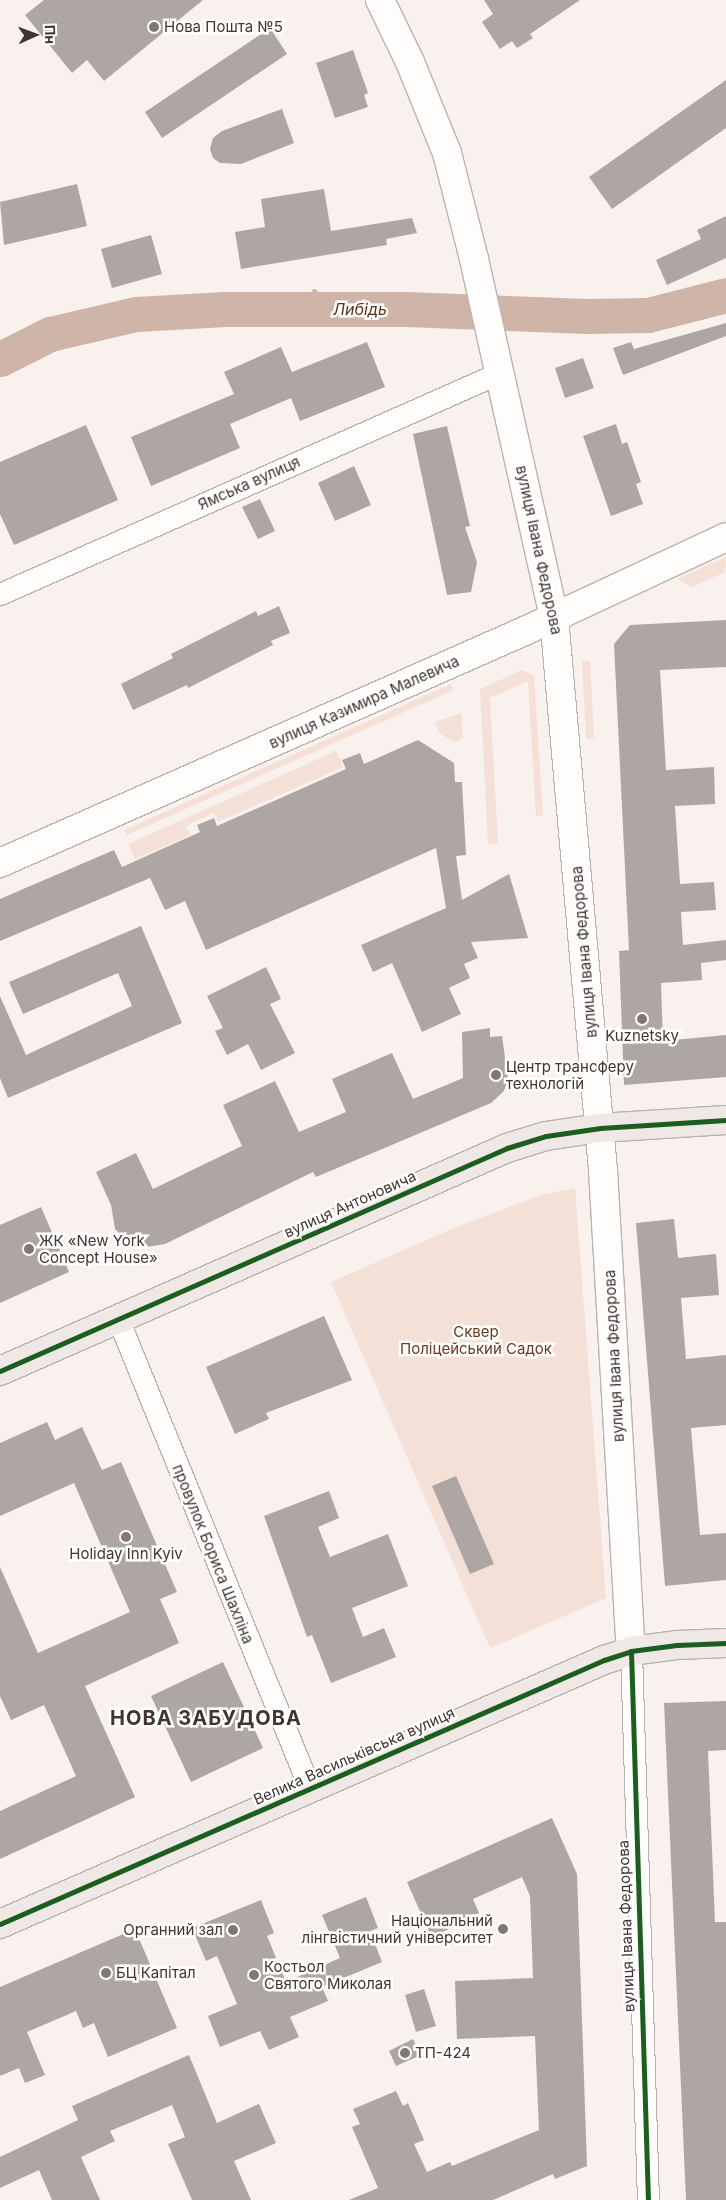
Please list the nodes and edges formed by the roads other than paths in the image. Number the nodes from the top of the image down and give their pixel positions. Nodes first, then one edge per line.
1 (380, 0) edge
2 (496, 361) junction
3 (726, 537) edge
4 (0, 594) edge
5 (554, 617) junction
6 (0, 863) edge
7 (726, 1120) edge
8 (600, 1128) junction
9 (118, 1319) junction
10 (0, 1371) edge
11 (726, 1643) edge
12 (631, 1651) junction
13 (310, 1788) junction
14 (0, 1924) edge
15 (645, 2199) edge

1 - 2 main road, вулиця Івана Федорова
2 - 4 street, Ямська вулиця
2 - 5 main road, вулиця Івана Федорова
3 - 5 main road, вулиця Казимира Малевича
5 - 6 main road, вулиця Казимира Малевича
5 - 8 main road, вулиця Івана Федорова
7 - 8 main road, вулиця Антоновича
8 - 9 main road, вулиця Антоновича
8 - 12 main road, вулиця Івана Федорова
9 - 10 main road, вулиця Антоновича
9 - 13 street, провулок Бориса Шахліна
11 - 12 main road, Велика Васильківська вулиця
12 - 13 main road, Велика Васильківська вулиця
12 - 15 street, вулиця Івана Федорова
13 - 14 main road, Велика Васильківська вулиця

